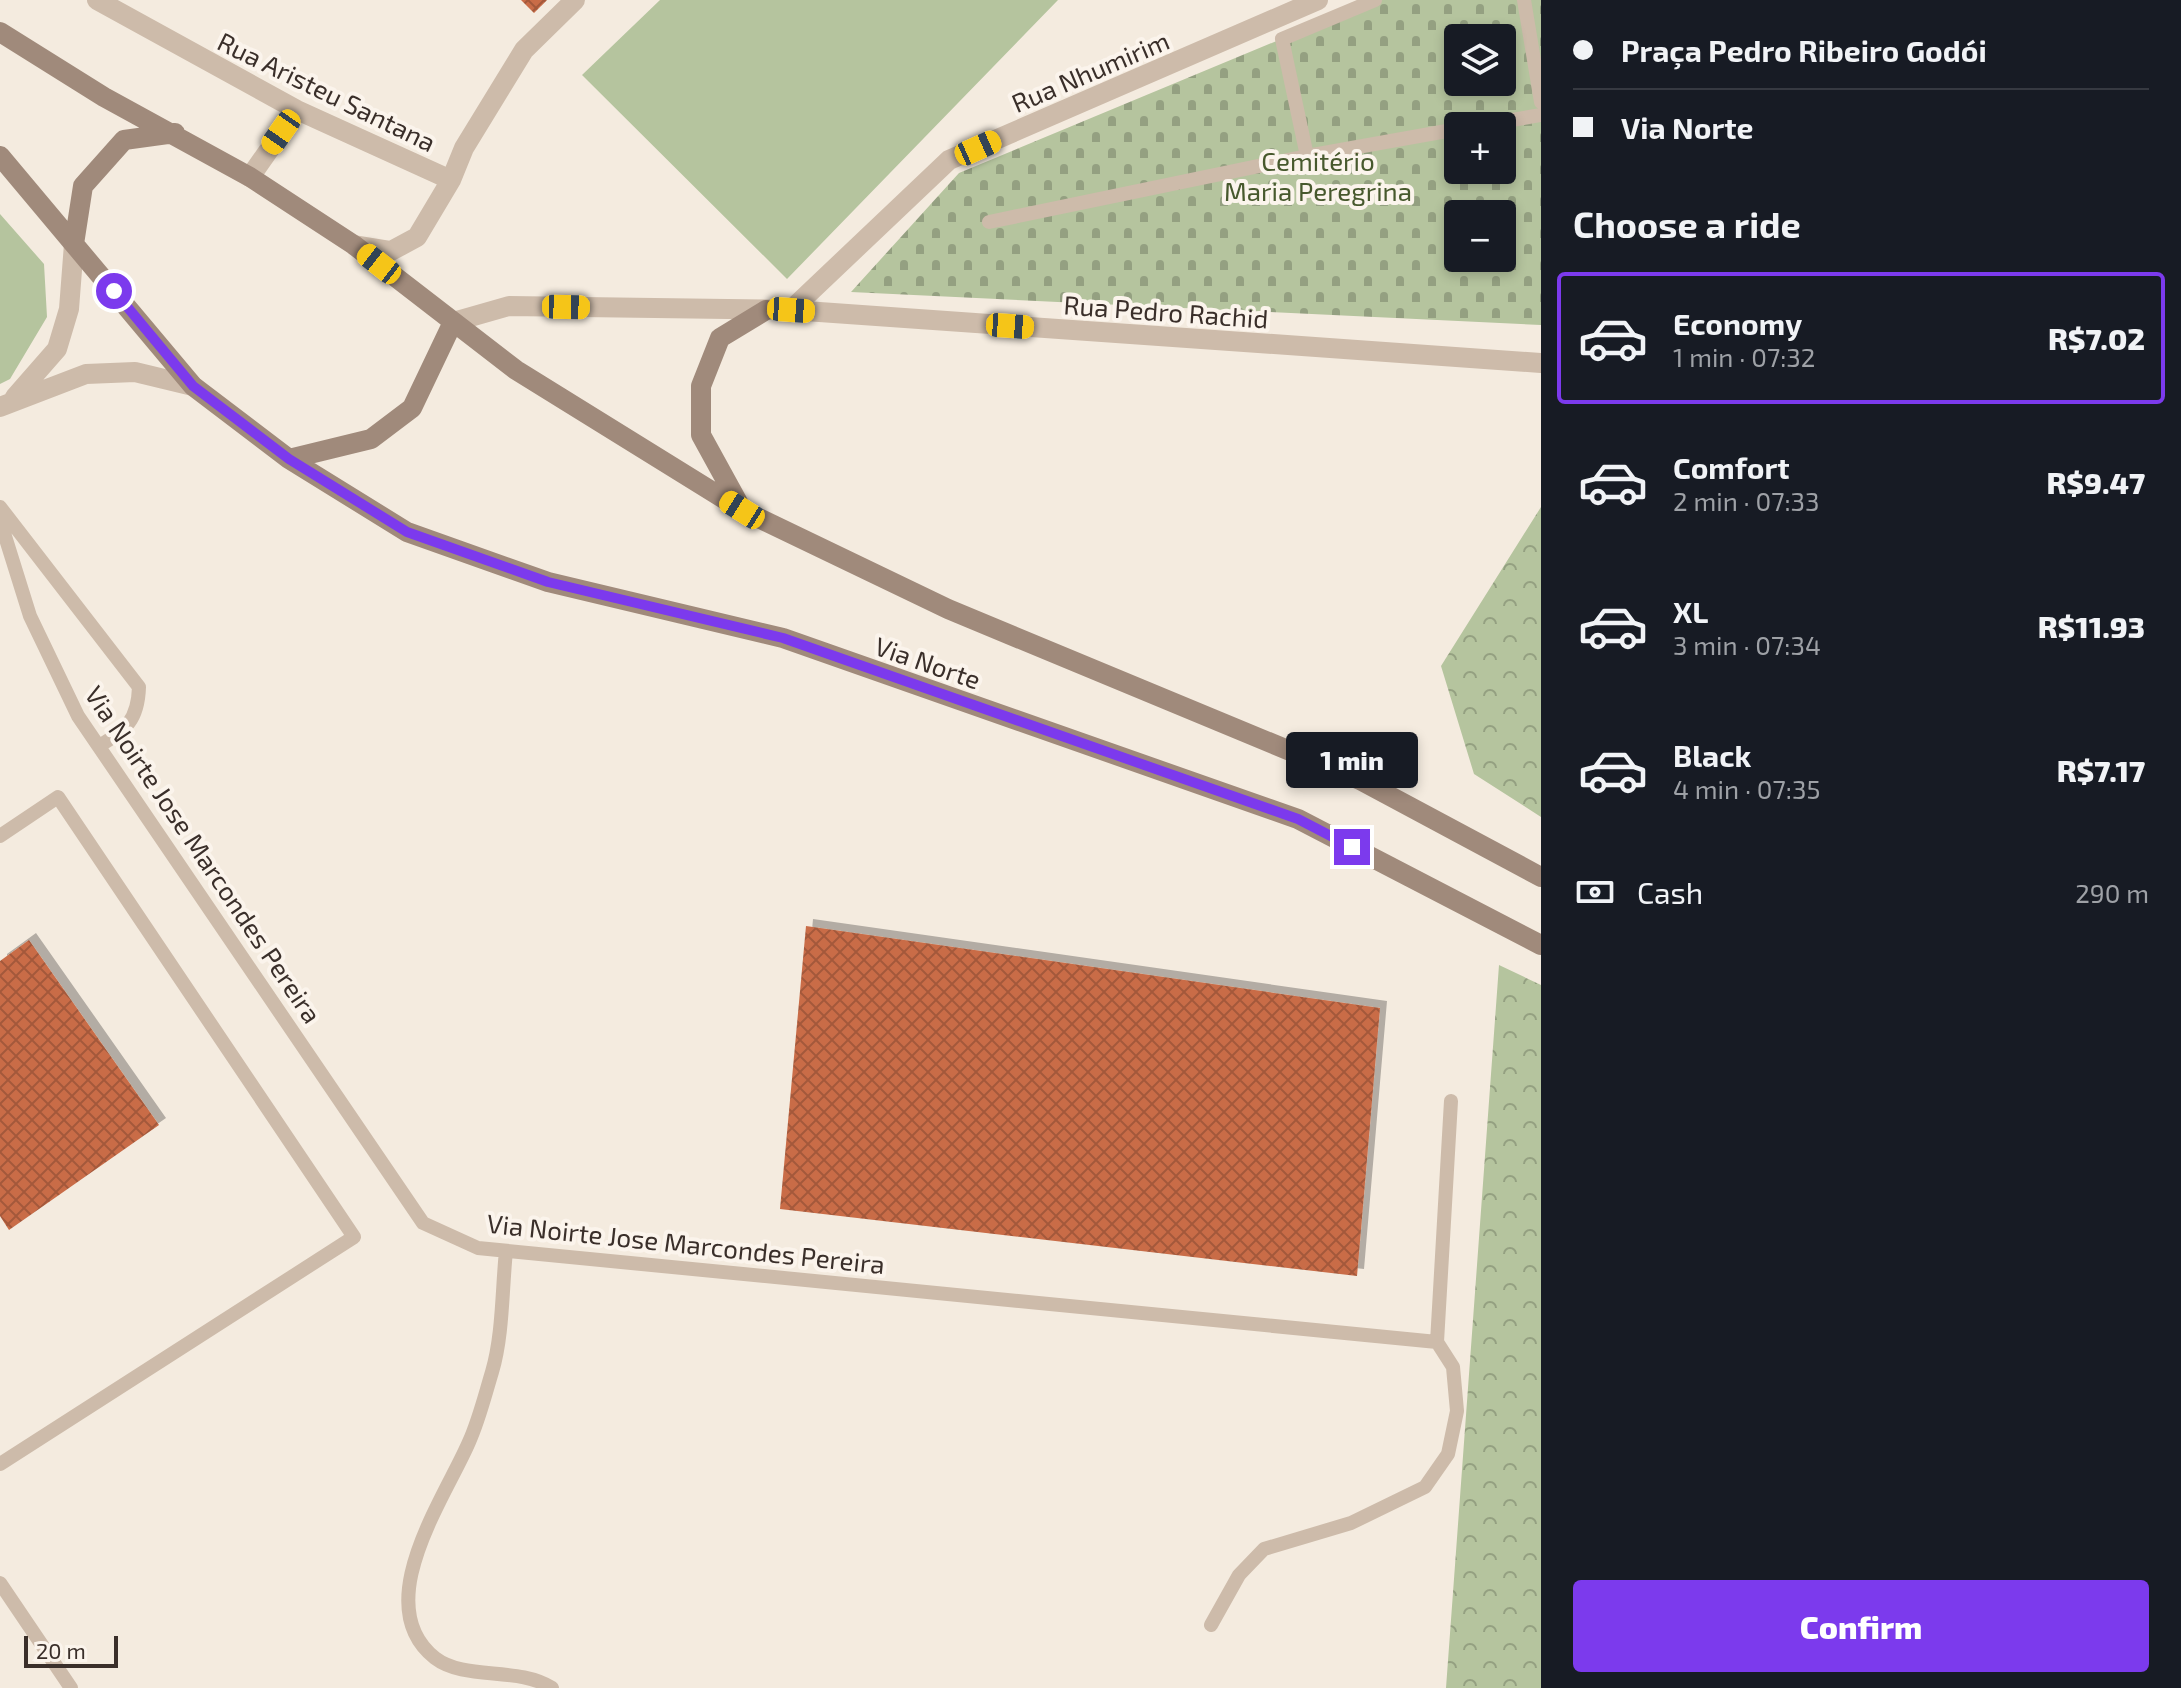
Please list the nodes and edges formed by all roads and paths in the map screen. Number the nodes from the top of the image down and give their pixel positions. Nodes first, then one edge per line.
1 (97, 0) edge
2 (575, 0) edge
3 (1318, 0) edge
4 (1375, 0) edge
5 (1524, 0) edge
6 (0, 32) edge
7 (1541, 102) edge
8 (297, 110) junction
9 (1541, 115) edge
10 (1516, 119) edge
11 (1444, 132) edge
12 (175, 133) junction
13 (0, 156) edge
14 (1307, 156) junction
15 (250, 177) junction
16 (451, 180) junction
17 (989, 222) dead end
18 (74, 244) junction
19 (354, 245) junction
20 (766, 310) junction
21 (791, 310) junction
22 (453, 322) junction
23 (1541, 363) edge
24 (193, 386) junction
25 (6, 403) edge
26 (289, 459) junction
27 (0, 507) edge
28 (742, 510) junction
29 (0, 520) edge
30 (99, 746) junction
31 (0, 836) edge
32 (1541, 877) edge
33 (1541, 945) edge
34 (1451, 1101) dead end
35 (506, 1251) junction
36 (1437, 1342) junction
37 (0, 1464) edge
38 (0, 1583) edge
39 (1211, 1625) dead end
40 (71, 1688) edge
41 (552, 1688) edge

1 - 8 street, Rua Aristeu Santana
2 - 16 street
3 - 21 street, Rua Nhumirim
4 - 14 lane
5 - 7 lane
6 - 12 main road, Via Norte
8 - 15 street
8 - 16 street, Rua Aristeu Santana
9 - 10 lane
11 - 14 lane
12 - 15 main road, Via Norte
12 - 18 main road
13 - 18 main road, Via Norte
14 - 17 lane
15 - 19 main road, Via Norte
16 - 19 street
18 - 24 main road, Via Norte
18 - 25 street
19 - 22 main road, Via Norte
20 - 21 street, Rua Pedro Rachid
20 - 22 street, Rua Pedro Rachid
20 - 28 main road
21 - 23 street, Rua Pedro Rachid
22 - 26 main road
22 - 28 main road, Via Norte
24 - 25 street
24 - 26 main road, Via Norte
26 - 33 main road, Via Norte
27 - 30 lane
28 - 32 main road, Via Norte
29 - 30 lane, Via Noirte Jose Marcondes Pereira
30 - 35 lane, Via Noirte Jose Marcondes Pereira
31 - 37 lane
34 - 36 lane
35 - 36 lane, Via Noirte Jose Marcondes Pereira
35 - 41 lane
36 - 39 lane
38 - 40 lane

